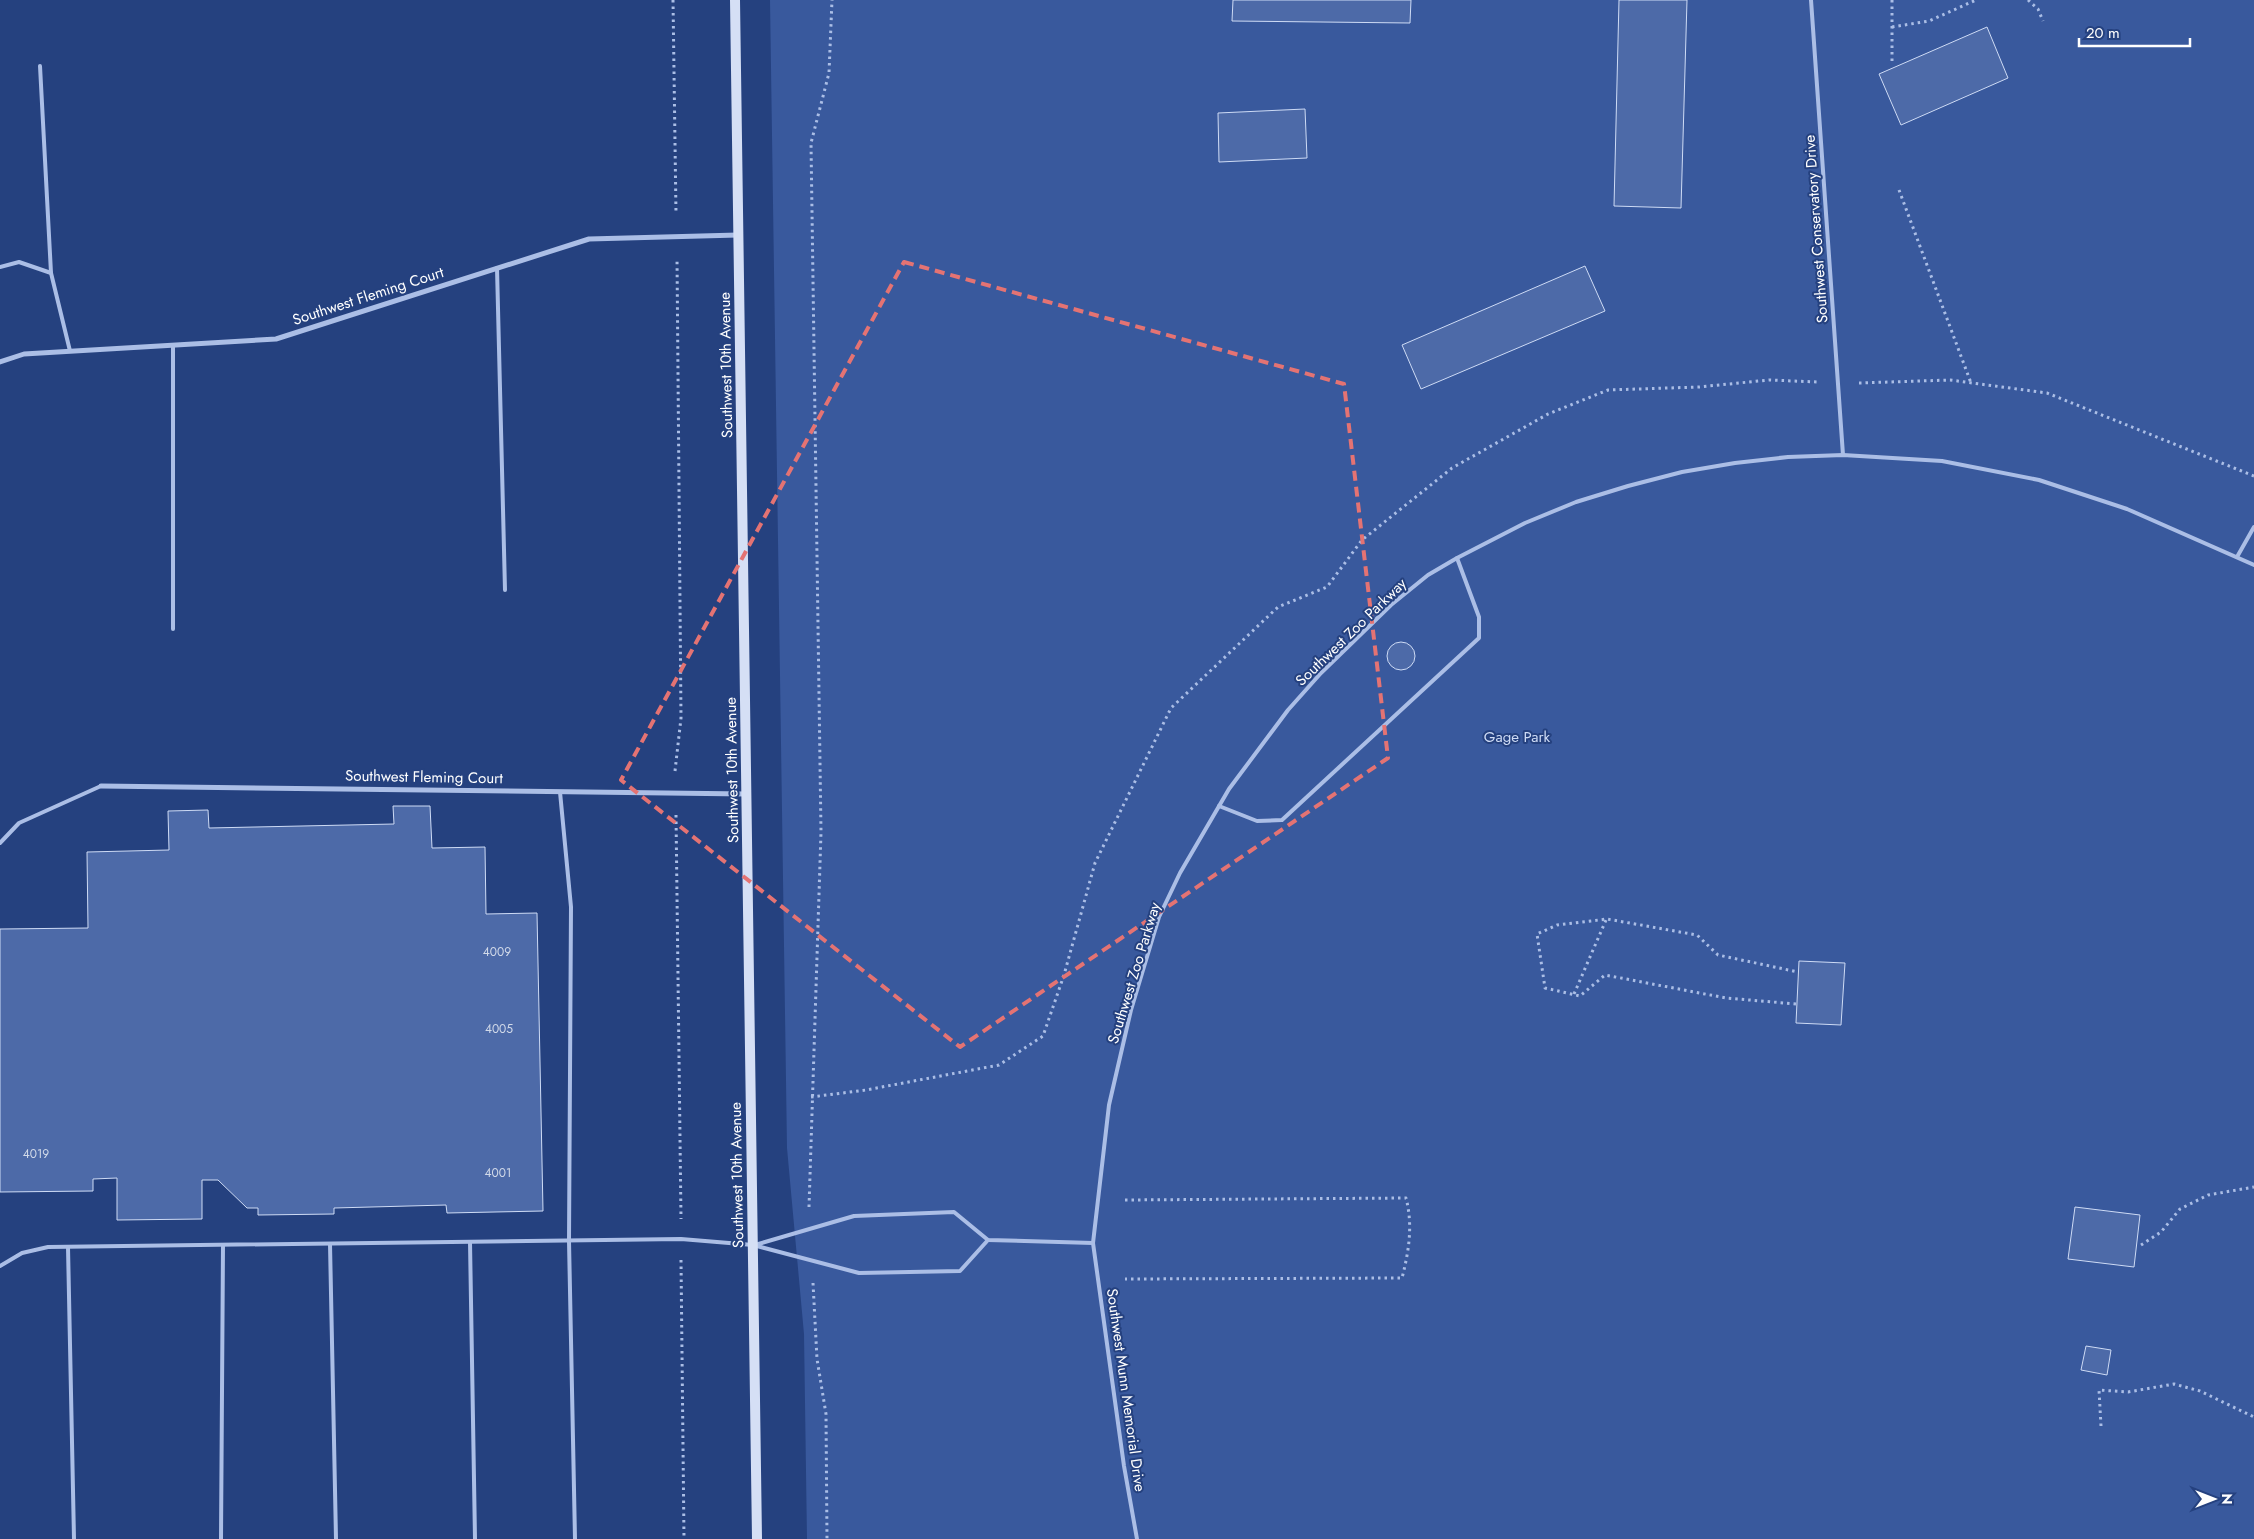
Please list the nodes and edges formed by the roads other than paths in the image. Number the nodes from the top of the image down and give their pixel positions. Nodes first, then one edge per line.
1 (735, 0) edge
2 (1811, 0) edge
3 (40, 66) dead end
4 (739, 235) junction
5 (0, 267) edge
6 (497, 268) junction
7 (51, 273) junction
8 (173, 345) junction
9 (70, 351) junction
10 (0, 362) edge
11 (1843, 456) junction
12 (2254, 527) edge
13 (2237, 557) junction
14 (1458, 558) junction
15 (2254, 565) edge
16 (505, 590) dead end
17 (173, 629) dead end
18 (101, 786) joint
19 (560, 792) junction
20 (747, 794) junction
21 (1219, 806) junction
22 (0, 843) edge
23 (988, 1240) junction
24 (569, 1241) junction
25 (470, 1242) junction
26 (1093, 1243) junction
27 (330, 1244) junction
28 (223, 1245) junction
29 (753, 1245) junction
30 (68, 1247) junction
31 (0, 1266) edge
32 (74, 1539) edge
33 (221, 1539) edge
34 (336, 1539) edge
35 (475, 1539) edge
36 (575, 1539) edge
37 (757, 1539) edge
38 (1137, 1539) edge

1 - 4 main road, Southwest 10th Avenue
2 - 11 lane, Southwest Conservatory Drive
3 - 7 lane
4 - 6 street, Southwest Fleming Court
4 - 20 main road, Southwest 10th Avenue
5 - 7 lane
6 - 8 street, Southwest Fleming Court
6 - 16 lane
7 - 9 lane
8 - 9 street, Southwest Fleming Court
8 - 17 lane
9 - 10 street, Southwest Fleming Court
11 - 13 lane, Southwest Zoo Parkway
11 - 14 lane, Southwest Zoo Parkway
12 - 13 lane
13 - 15 lane, Southwest Zoo Parkway
14 - 21 lane, Southwest Zoo Parkway
14 - 21 lane
18 - 19 street, Southwest Fleming Court
18 - 22 lane
19 - 20 street, Southwest Fleming Court
19 - 24 lane
20 - 29 main road, Southwest 10th Avenue
21 - 26 lane, Southwest Zoo Parkway
23 - 26 lane
23 - 29 lane
23 - 29 lane
24 - 25 lane
24 - 29 lane
24 - 36 lane
25 - 27 lane
25 - 35 lane
26 - 38 lane, Southwest Munn Memorial Drive
27 - 28 lane
27 - 34 lane
28 - 30 lane
28 - 33 lane
29 - 37 main road, Southwest 10th Avenue
30 - 31 lane
30 - 32 lane

